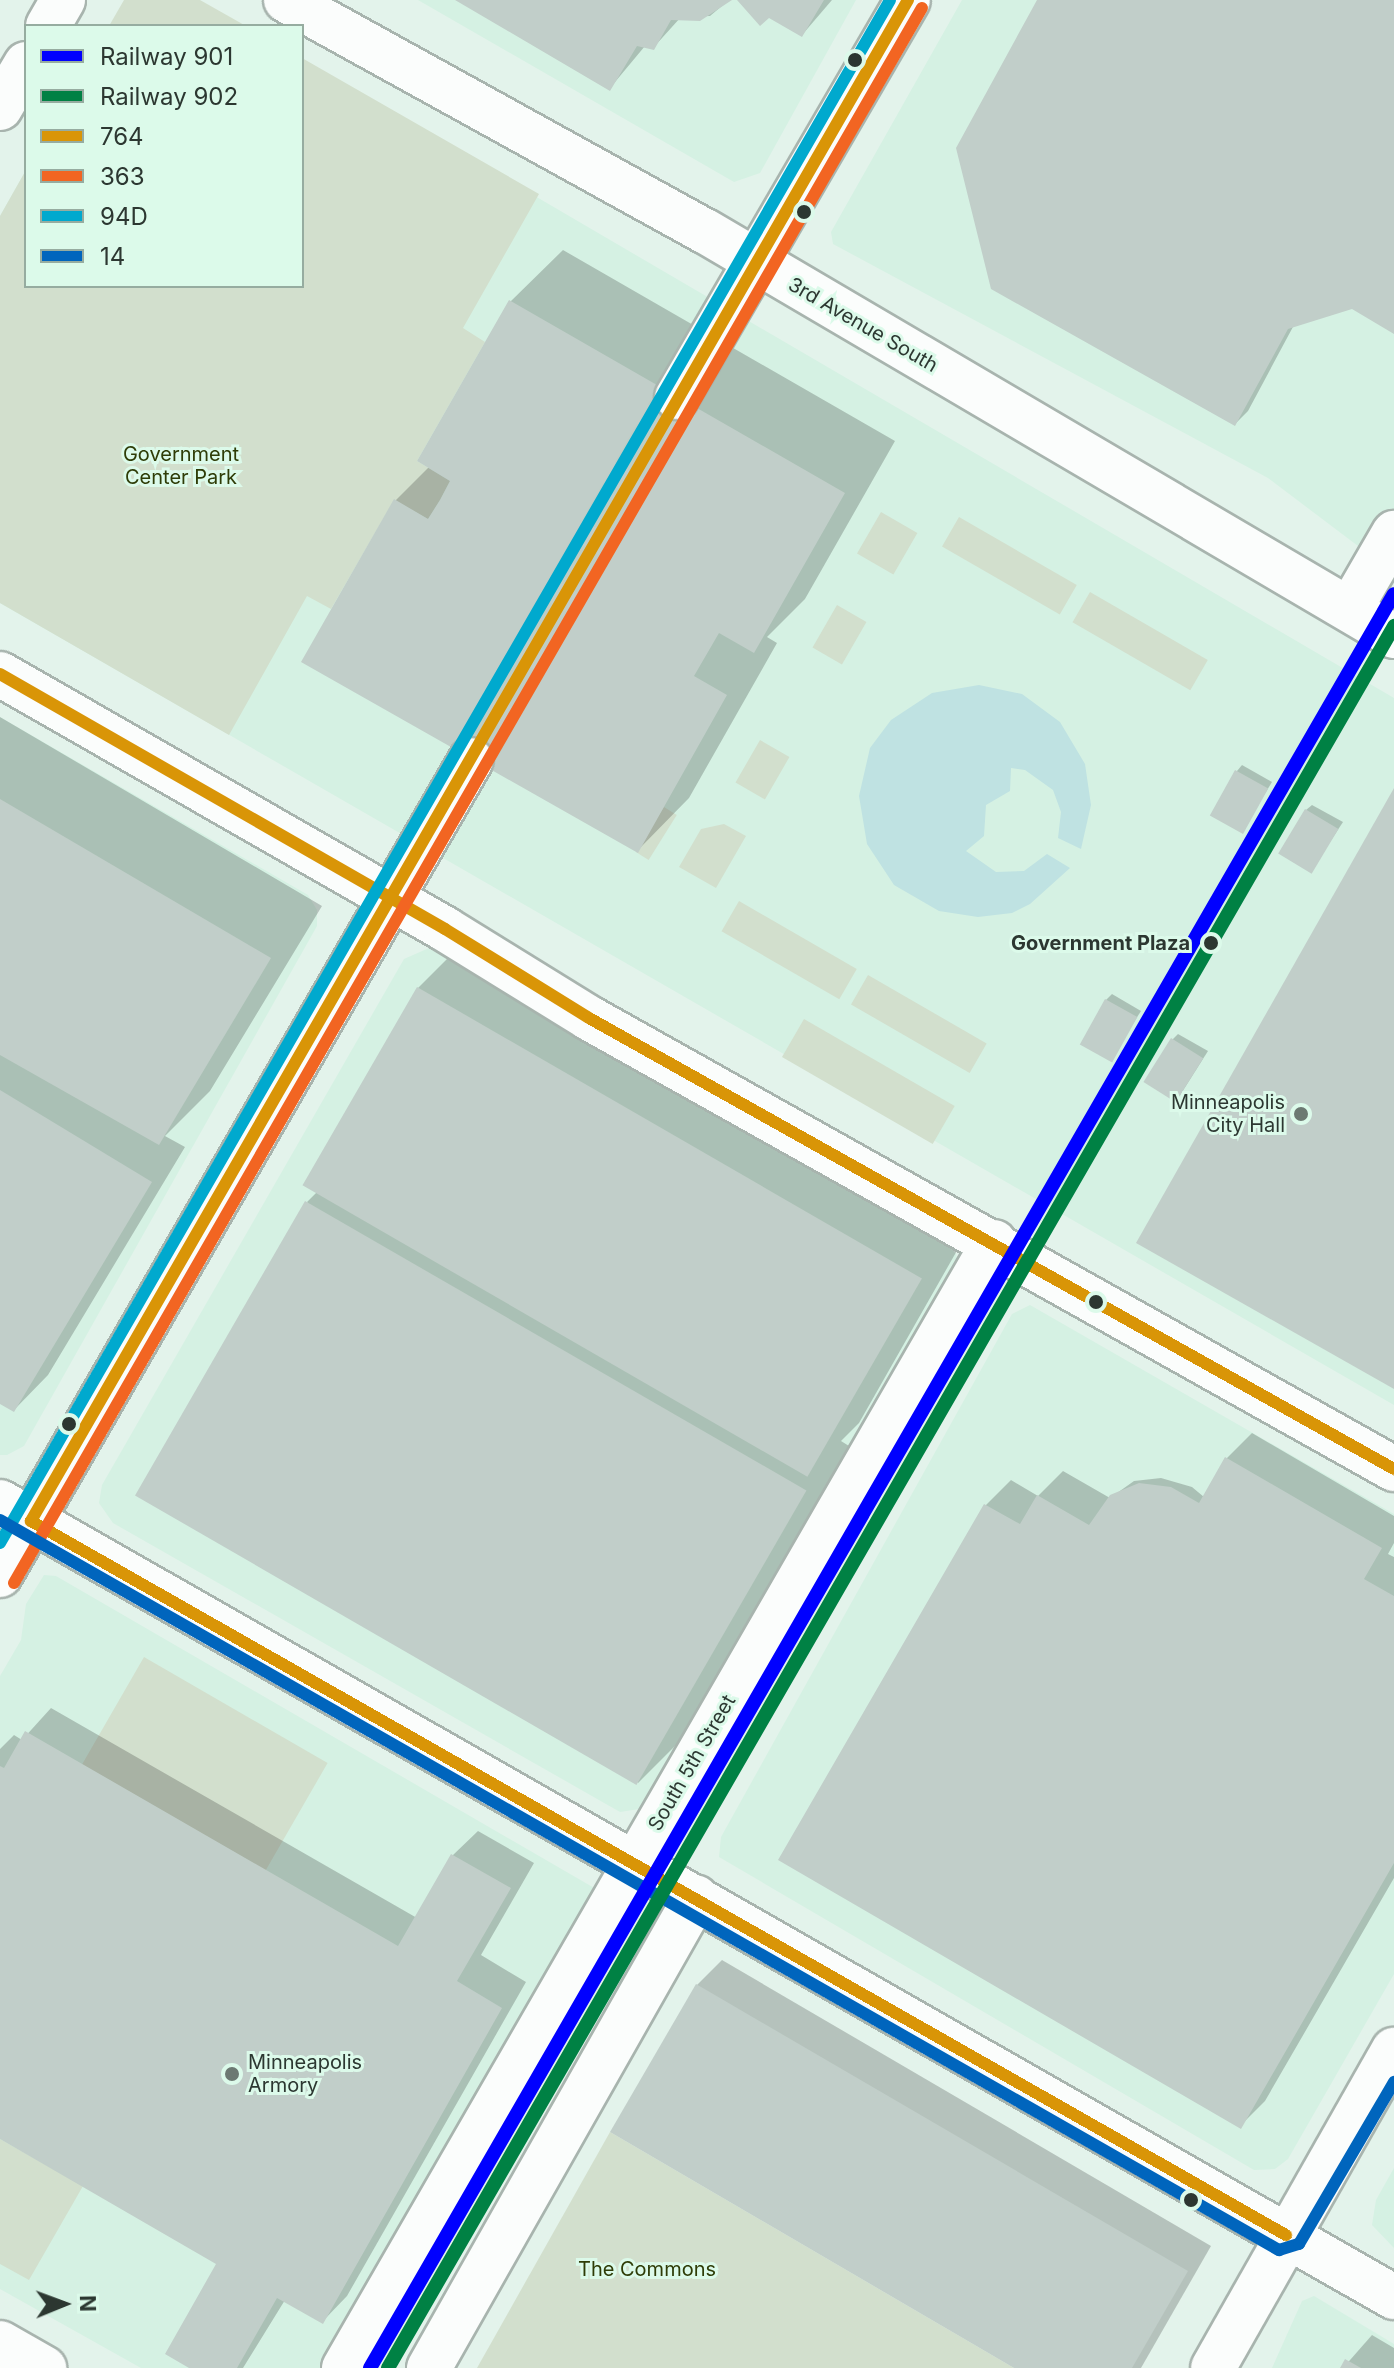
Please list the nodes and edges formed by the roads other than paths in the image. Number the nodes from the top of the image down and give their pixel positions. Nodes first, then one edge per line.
1 (63, 0) edge
2 (286, 0) edge
3 (908, 0) edge
4 (49, 24) edge
5 (24, 67) edge
6 (0, 108) edge
7 (757, 262) junction
8 (677, 397) tunnel mouth
9 (1394, 533) edge
10 (1350, 609) junction
11 (1394, 636) edge
12 (0, 674) edge
13 (471, 760) tunnel mouth
14 (391, 898) junction
15 (994, 1242) junction
16 (1394, 1469) edge
17 (16, 1511) edge
18 (0, 1575) edge
19 (634, 1865) junction
20 (696, 1897) junction
21 (1394, 2050) edge
22 (1286, 2235) junction
23 (1394, 2297) edge
24 (0, 2343) edge
25 (44, 2368) edge
26 (344, 2368) edge
27 (429, 2368) edge
28 (1213, 2368) edge

1 - 4 main road
2 - 7 main road, 3rd Avenue South
3 - 7 main road
5 - 6 main road
7 - 8 main road
7 - 10 main road, 3rd Avenue South
9 - 10 main road
10 - 11 main road, 3rd Avenue South
12 - 14 main road
13 - 14 main road
14 - 15 main road
14 - 17 main road
15 - 16 main road
15 - 19 main road, South 5th Street
17 - 18 main road
17 - 19 main road
19 - 20 main road
19 - 26 main road, South 5th Street
20 - 22 main road
20 - 27 main road
21 - 22 main road
22 - 23 main road
22 - 28 main road
24 - 25 main road

